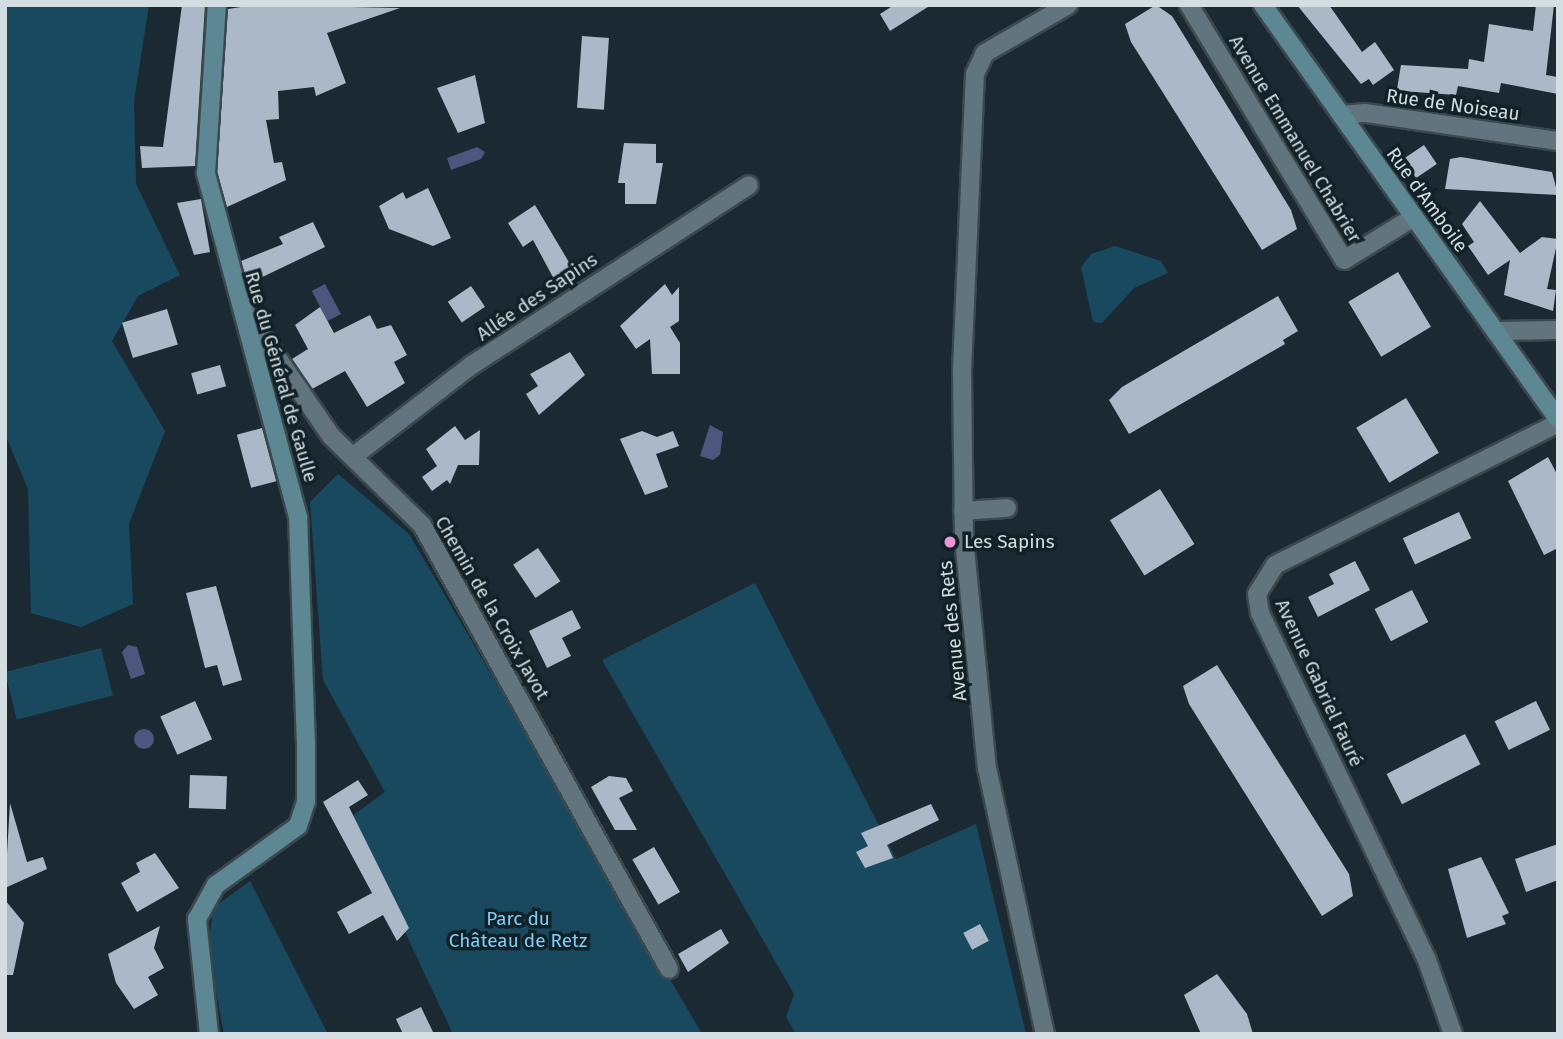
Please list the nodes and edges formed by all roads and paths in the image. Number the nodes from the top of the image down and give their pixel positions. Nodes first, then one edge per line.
1 (217, 5) edge
2 (1068, 5) edge
3 (1189, 5) edge
4 (1262, 5) edge
5 (1341, 115) junction
6 (1558, 141) edge
7 (749, 185) dead end
8 (1414, 218) junction
9 (237, 298) junction
10 (1558, 330) edge
11 (1495, 331) junction
12 (1558, 421) edge
13 (355, 455) junction
14 (1007, 509) dead end
15 (963, 511) junction
16 (669, 969) dead end
17 (209, 1034) edge
18 (1045, 1034) edge
19 (1453, 1034) edge

1 - 9 street, Rue du Général de Gaulle
2 - 15 street, Avenue des Rets
3 - 8 street, Avenue Emmanuel Chabrier
4 - 5 street, Rue d'Amboile
5 - 6 street, Rue de Noiseau
5 - 8 street, Rue d'Amboile
7 - 13 street, Allée des Sapins
8 - 11 street, Rue d'Amboile
9 - 13 street, Chemin de la Croix Javot
9 - 17 street, Rue du Général de Gaulle
10 - 11 street
11 - 12 street, Rue d'Amboile
12 - 19 street, Avenue Gabriel Fauré
13 - 16 street, Chemin de la Croix Javot
14 - 15 street
15 - 18 street, Avenue des Rets

